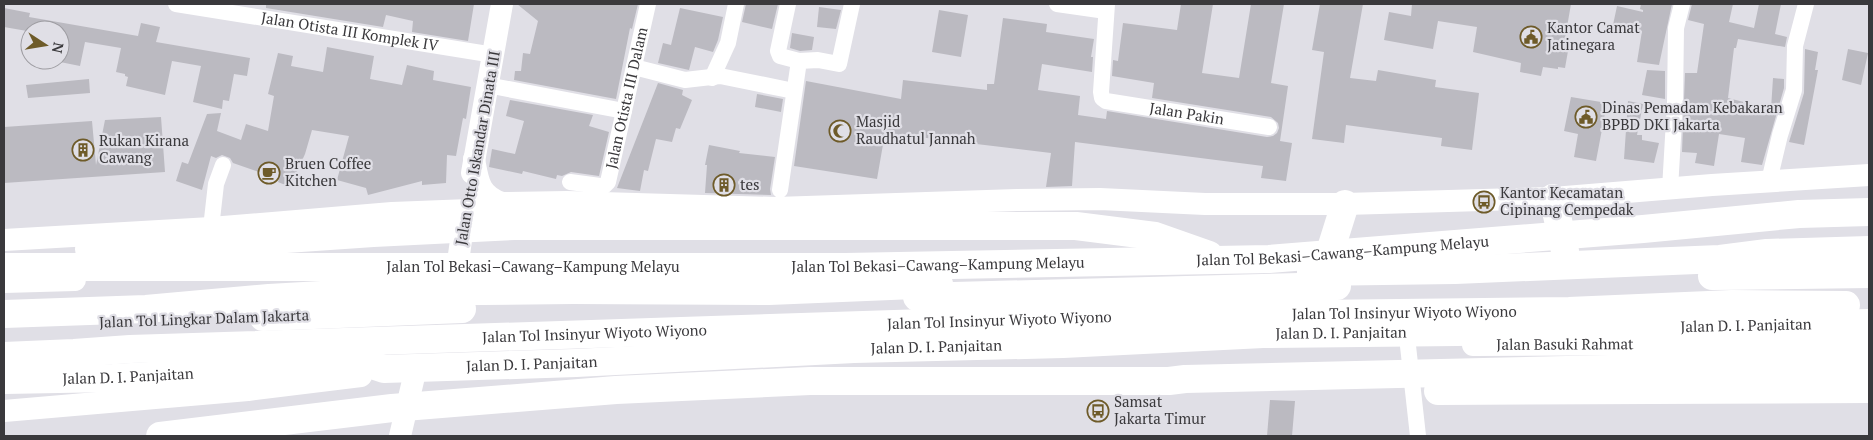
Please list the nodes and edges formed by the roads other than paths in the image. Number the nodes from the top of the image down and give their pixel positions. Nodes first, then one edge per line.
1 (176, 4) edge
2 (502, 4) edge
3 (648, 4) edge
4 (736, 4) edge
5 (788, 4) edge
6 (852, 4) edge
7 (1057, 4) edge
8 (1682, 4) edge
9 (1806, 4) edge
10 (1107, 8) edge
11 (265, 11) edge
12 (494, 55) junction
13 (799, 61) junction
14 (634, 66) junction
15 (712, 78) junction
16 (487, 85) junction
17 (794, 91) junction
18 (624, 111) junction
19 (1269, 127) dead end
20 (474, 159) junction
21 (223, 165) dead end
22 (1869, 174) edge
23 (1769, 181) junction
24 (570, 182) dead end
25 (1670, 189) junction
26 (780, 190) dead end
27 (1553, 198) junction
28 (502, 203) junction
29 (1345, 204) junction
30 (465, 209) junction
31 (1869, 212) edge
32 (211, 228) junction
33 (4, 240) edge
34 (1869, 250) edge
35 (4, 252) edge
36 (1720, 259) junction
37 (1569, 265) junction
38 (4, 267) edge
39 (1869, 268) edge
40 (1455, 270) junction
41 (1258, 272) junction
42 (1324, 272) junction
43 (218, 274) junction
44 (1869, 274) edge
45 (4, 282) edge
46 (455, 282) junction
47 (4, 300) edge
48 (199, 305) junction
49 (1869, 306) edge
50 (1569, 311) junction
51 (404, 312) junction
52 (4, 314) edge
53 (1869, 323) edge
54 (4, 326) edge
55 (1457, 332) junction
56 (1869, 333) edge
57 (1263, 334) junction
58 (1869, 343) edge
59 (1408, 346) junction
60 (130, 349) junction
61 (4, 356) edge
62 (1869, 363) edge
63 (416, 368) junction
64 (384, 369) junction
65 (4, 380) edge
66 (1169, 382) junction
67 (4, 385) edge
68 (1869, 389) edge
69 (4, 411) edge
70 (160, 436) edge
71 (400, 436) edge
72 (1418, 436) edge

1 - 11 street, Jalan Otista III Komplek IV
2 - 12 street, Jalan Otto Iskandar Dinata III
3 - 14 street, Jalan Otista III Dalam
4 - 15 street
5 - 13 street
6 - 13 street
7 - 10 street
8 - 25 street
9 - 23 street
10 - 19 street, Jalan Pakin
11 - 12 street, Jalan Otista III Komplek IV
12 - 16 street, Jalan Otto Iskandar Dinata III
13 - 17 street
14 - 15 street
14 - 18 street, Jalan Otista III Dalam
15 - 17 street
16 - 18 street
16 - 20 street, Jalan Otto Iskandar Dinata III
17 - 26 street
18 - 24 street, Jalan Otista III Dalam
20 - 28 street
20 - 30 street, Jalan Otto Iskandar Dinata III
21 - 32 street
22 - 23 street
23 - 25 street
25 - 27 street
27 - 29 street
27 - 37 highway
28 - 29 street
28 - 30 street
29 - 42 highway
30 - 32 street
30 - 46 street, Jalan Otto Iskandar Dinata III
31 - 38 highway, Jalan Tol Bekasi–Cawang–Kampung Melayu
32 - 33 street
34 - 36 highway
35 - 41 highway
36 - 37 highway
36 - 39 highway
37 - 40 highway
40 - 42 highway
40 - 55 highway
41 - 42 highway
41 - 46 highway
43 - 45 street
43 - 46 street
43 - 48 highway
44 - 51 highway, Jalan Tol Insinyur Wiyoto Wiyono
46 - 48 highway
47 - 51 highway
48 - 52 highway
49 - 50 highway, Jalan Tol Insinyur Wiyoto Wiyono
50 - 56 highway
50 - 60 highway, Jalan Tol Insinyur Wiyoto Wiyono
51 - 54 highway, Jalan Tol Lingkar Dalam Jakarta
53 - 55 highway, Jalan D. I. Panjaitan
55 - 57 highway, Jalan D. I. Panjaitan
57 - 59 street, Jalan Basuki Rahmat
57 - 63 highway, Jalan D. I. Panjaitan
58 - 59 street, Jalan Basuki Rahmat
59 - 72 street
60 - 61 highway, Jalan Tol Lingkar Dalam Jakarta
60 - 67 highway
62 - 66 highway
63 - 64 highway, Jalan D. I. Panjaitan
63 - 71 street
64 - 65 highway, Jalan D. I. Panjaitan
64 - 69 street
66 - 68 highway
66 - 70 highway

